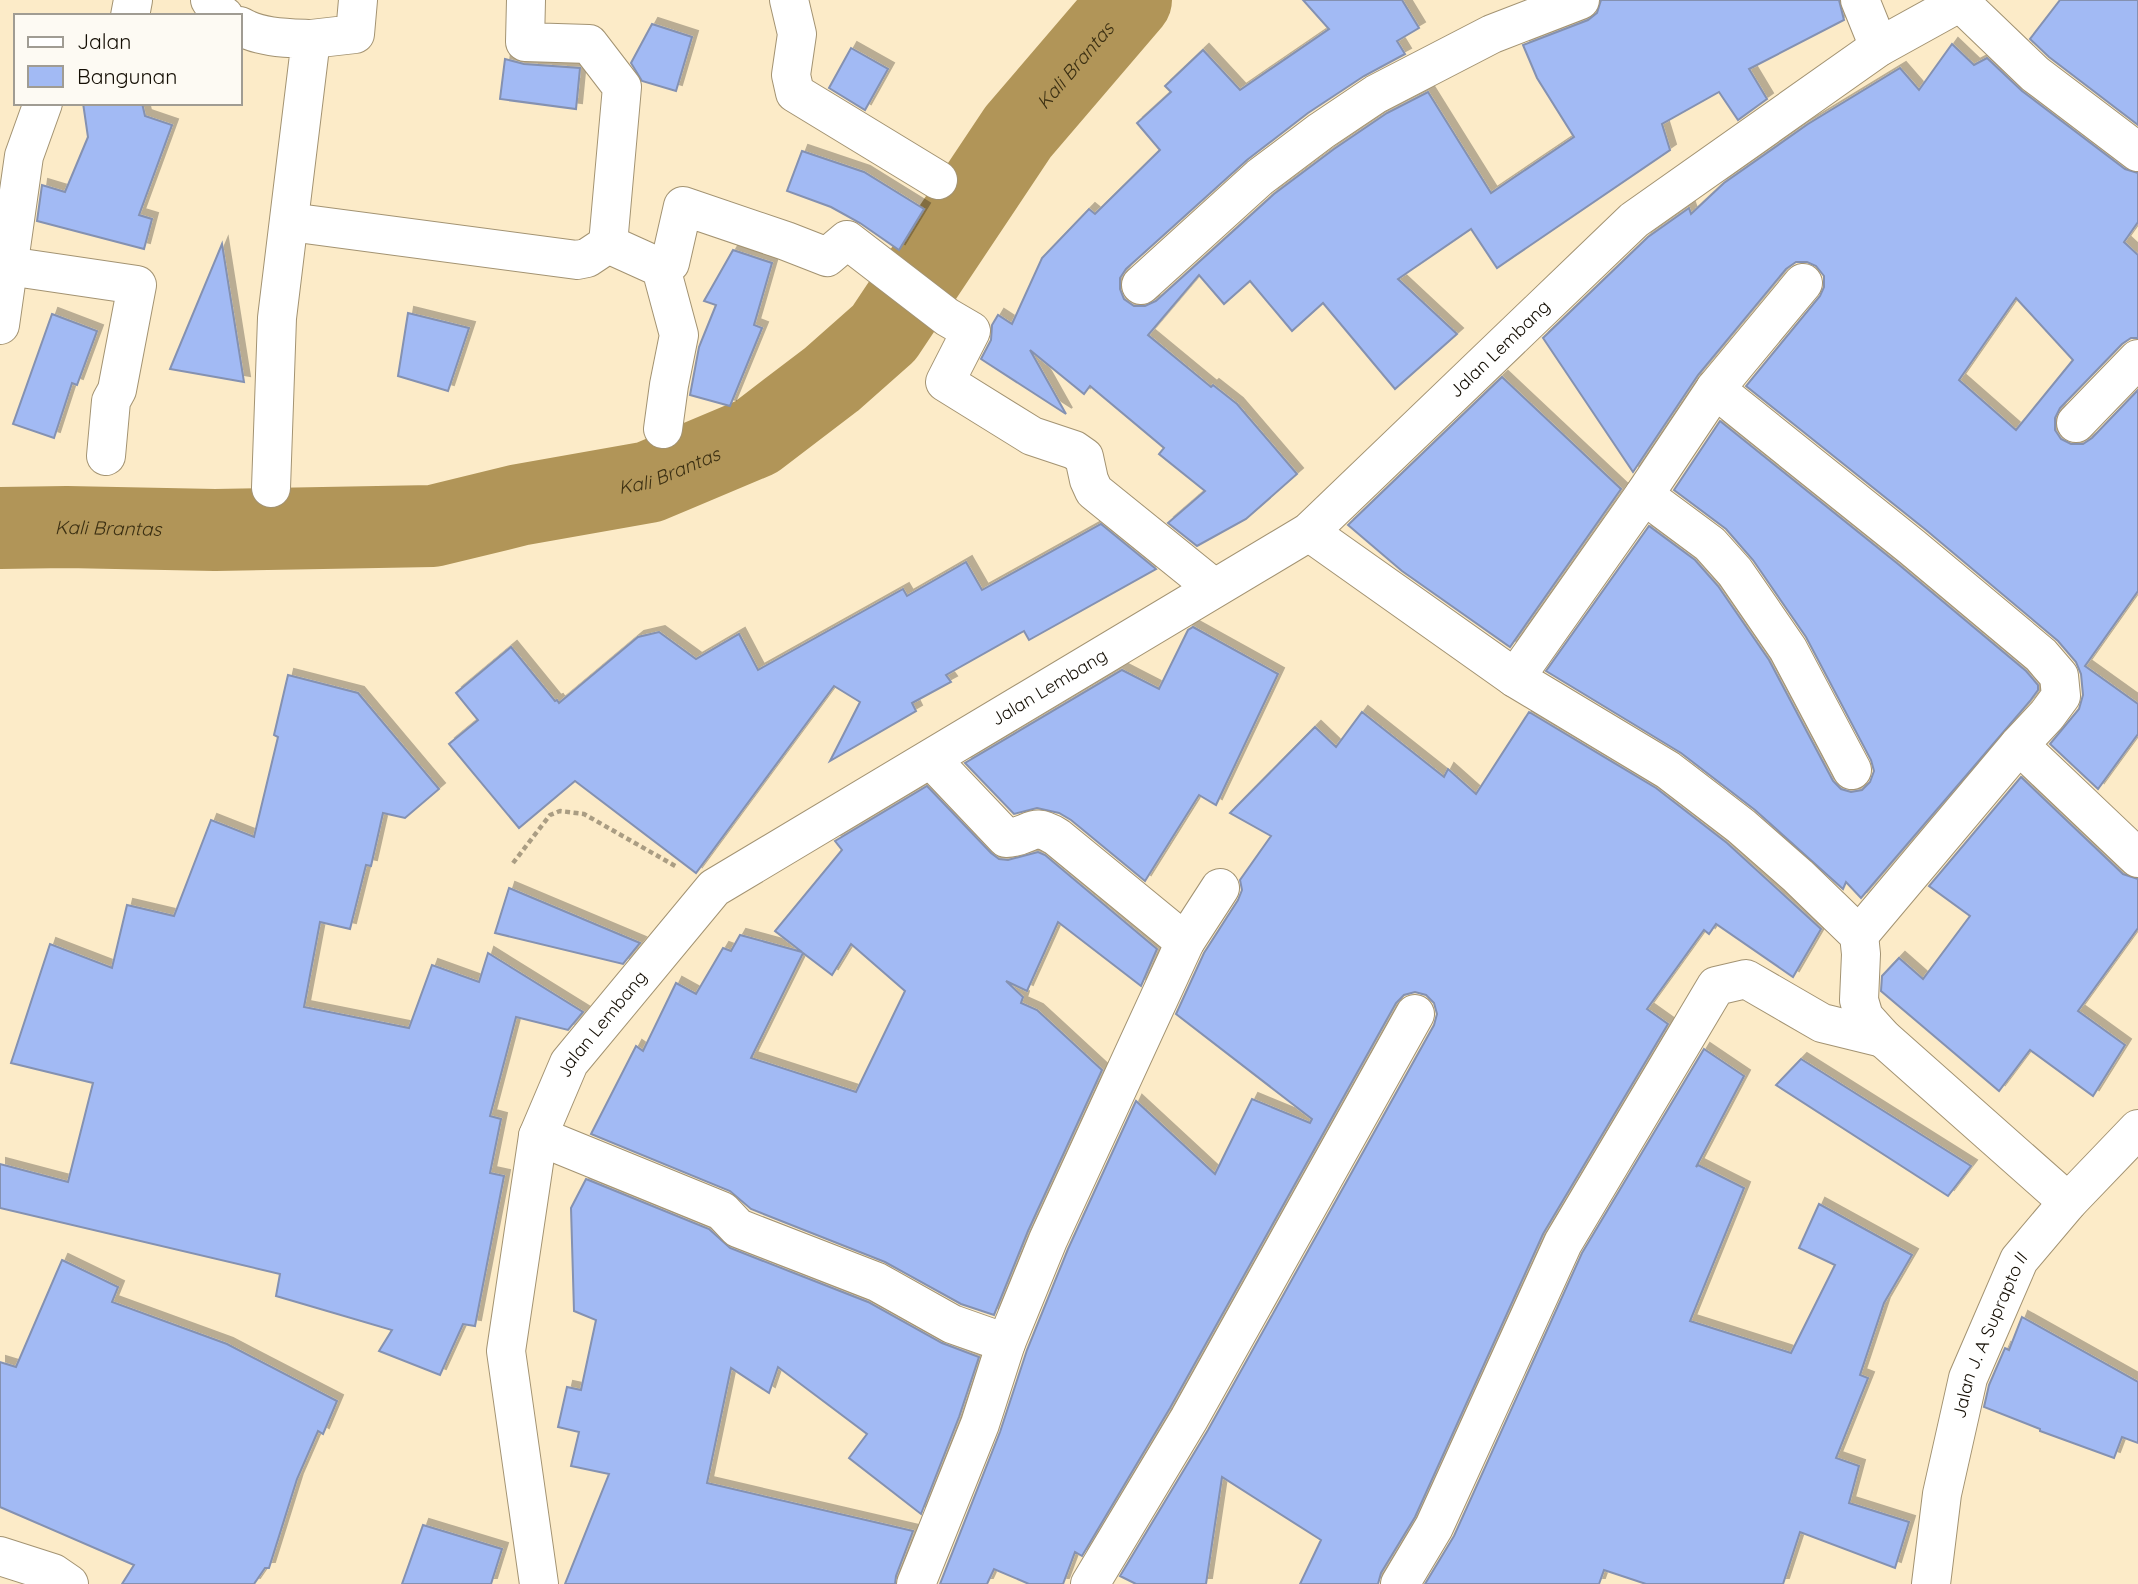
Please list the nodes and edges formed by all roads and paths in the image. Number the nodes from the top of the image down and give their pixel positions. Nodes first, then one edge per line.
1 (210, 0) edge
2 (358, 0) edge
3 (526, 0) edge
4 (789, 0) edge
5 (1580, 0) edge
6 (1860, 0) edge
7 (1941, 5) edge
8 (221, 14) edge
9 (242, 27) edge
10 (311, 39) junction
11 (1879, 47) junction
12 (42, 105) edge
13 (2138, 152) edge
14 (938, 180) dead end
15 (290, 222) junction
16 (608, 244) junction
17 (7, 247) edge
18 (662, 268) junction
19 (1803, 283) dead end
20 (1141, 285) dead end
21 (0, 325) edge
22 (2138, 359) edge
23 (1715, 389) junction
24 (2076, 423) dead end
25 (663, 429) dead end
26 (106, 456) dead end
27 (271, 488) dead end
28 (1644, 495) junction
29 (1309, 531) junction
30 (1214, 588) junction
31 (1515, 678) junction
32 (2019, 745) junction
33 (931, 759) junction
34 (1852, 770) dead end
35 (2138, 858) edge
36 (513, 863) dead end
37 (714, 888) junction
38 (1220, 888) dead end
39 (1859, 935) junction
40 (1185, 942) junction
41 (1415, 1014) dead end
42 (1882, 1038) junction
43 (2138, 1129) edge
44 (538, 1136) junction
45 (2068, 1202) junction
46 (1006, 1343) junction
47 (0, 1556) edge
48 (69, 1584) edge
49 (539, 1584) edge
50 (916, 1584) edge
51 (1090, 1584) edge
52 (1400, 1584) edge
53 (1931, 1584) edge

1 - 8 street
2 - 10 street
3 - 16 street
4 - 14 street
5 - 20 street
6 - 11 street
7 - 11 street, Jalan Lembang
7 - 13 street
9 - 10 street
10 - 15 street
11 - 29 street, Jalan Lembang
12 - 17 street
15 - 16 street
15 - 27 street
16 - 18 street
17 - 21 street
17 - 26 street
18 - 25 street
18 - 30 street
19 - 23 street
22 - 24 street
23 - 28 street
23 - 32 street
28 - 31 street
28 - 34 street
29 - 30 street, Jalan Lembang
29 - 31 street
30 - 33 street, Jalan Lembang
31 - 39 street
32 - 35 street
32 - 39 street
33 - 37 street, Jalan Lembang
33 - 40 street
36 - 37 path
37 - 44 street, Jalan Lembang
38 - 40 street
39 - 42 street
40 - 46 street
41 - 51 street
42 - 45 street
42 - 52 street
43 - 45 street, Jalan J. A Suprapto II
44 - 46 street
44 - 49 street, Jalan Lembang
45 - 53 street, Jalan J. A Suprapto II
46 - 50 street
47 - 48 street

